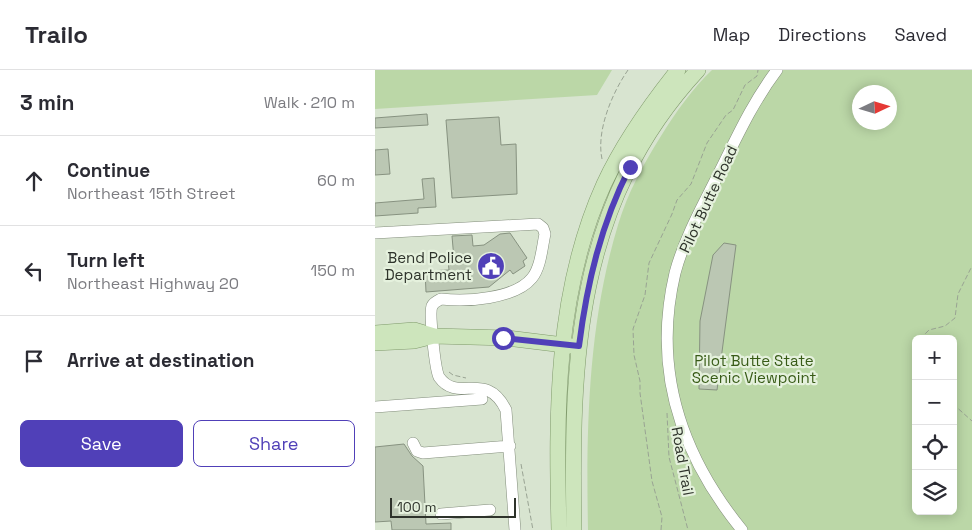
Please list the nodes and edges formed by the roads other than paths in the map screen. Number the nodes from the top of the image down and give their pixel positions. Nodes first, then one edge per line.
1 (678, 70) edge
2 (698, 70) edge
3 (777, 70) edge
4 (375, 233) edge
5 (375, 333) edge
6 (434, 336) junction
7 (375, 343) edge
8 (563, 345) junction
9 (579, 346) junction
10 (482, 399) dead end
11 (375, 407) edge
12 (413, 443) dead end
13 (510, 446) junction
14 (490, 510) dead end
15 (441, 514) dead end
16 (515, 530) edge
17 (559, 530) edge
18 (574, 530) edge
19 (742, 530) edge

1 - 8 main road
2 - 9 main road
3 - 19 street, Pilot Butte Road
4 - 6 street
5 - 6 main road
6 - 7 main road
6 - 8 main road
6 - 13 street
8 - 9 main road
8 - 17 main road
9 - 18 main road
10 - 11 street
12 - 13 street
13 - 16 street
14 - 15 street

